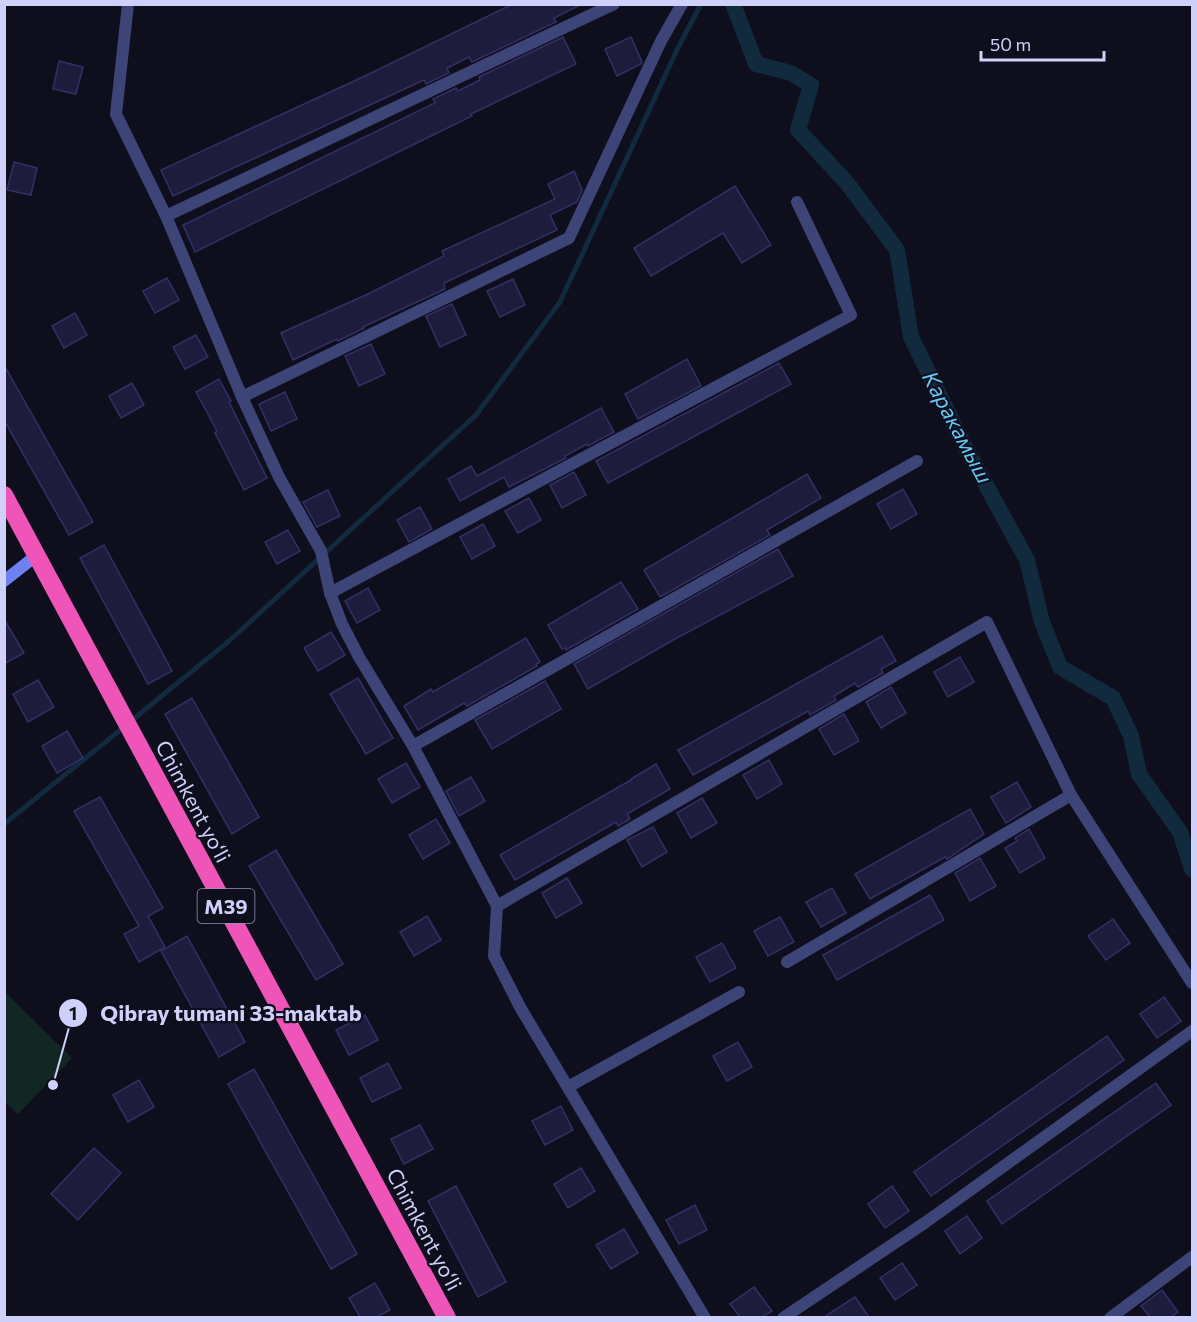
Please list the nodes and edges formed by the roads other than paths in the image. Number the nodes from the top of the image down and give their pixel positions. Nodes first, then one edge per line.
1 (128, 4) edge
2 (614, 4) edge
3 (681, 4) edge
4 (797, 202) dead end
5 (166, 216) junction
6 (242, 397) junction
7 (917, 462) dead end
8 (4, 495) edge
9 (37, 555) junction
10 (4, 581) edge
11 (330, 593) junction
12 (413, 746) junction
13 (1071, 795) junction
14 (497, 906) junction
15 (787, 962) dead end
16 (1192, 983) edge
17 (739, 992) dead end
18 (1192, 1031) edge
19 (568, 1087) junction
20 (1192, 1257) edge
21 (447, 1317) edge
22 (705, 1317) edge
23 (783, 1317) edge
24 (1110, 1317) edge

1 - 5 street
2 - 5 street
3 - 6 street
4 - 11 street
5 - 6 street
6 - 11 street
7 - 12 street
8 - 9 highway, Chimkent yo‘li / M39
9 - 10 main road
9 - 21 highway, Chimkent yo‘li / M39
11 - 12 street
12 - 14 street
13 - 14 street
13 - 15 street
13 - 16 street
14 - 19 street
17 - 19 street
18 - 23 street
19 - 22 street
20 - 24 street

